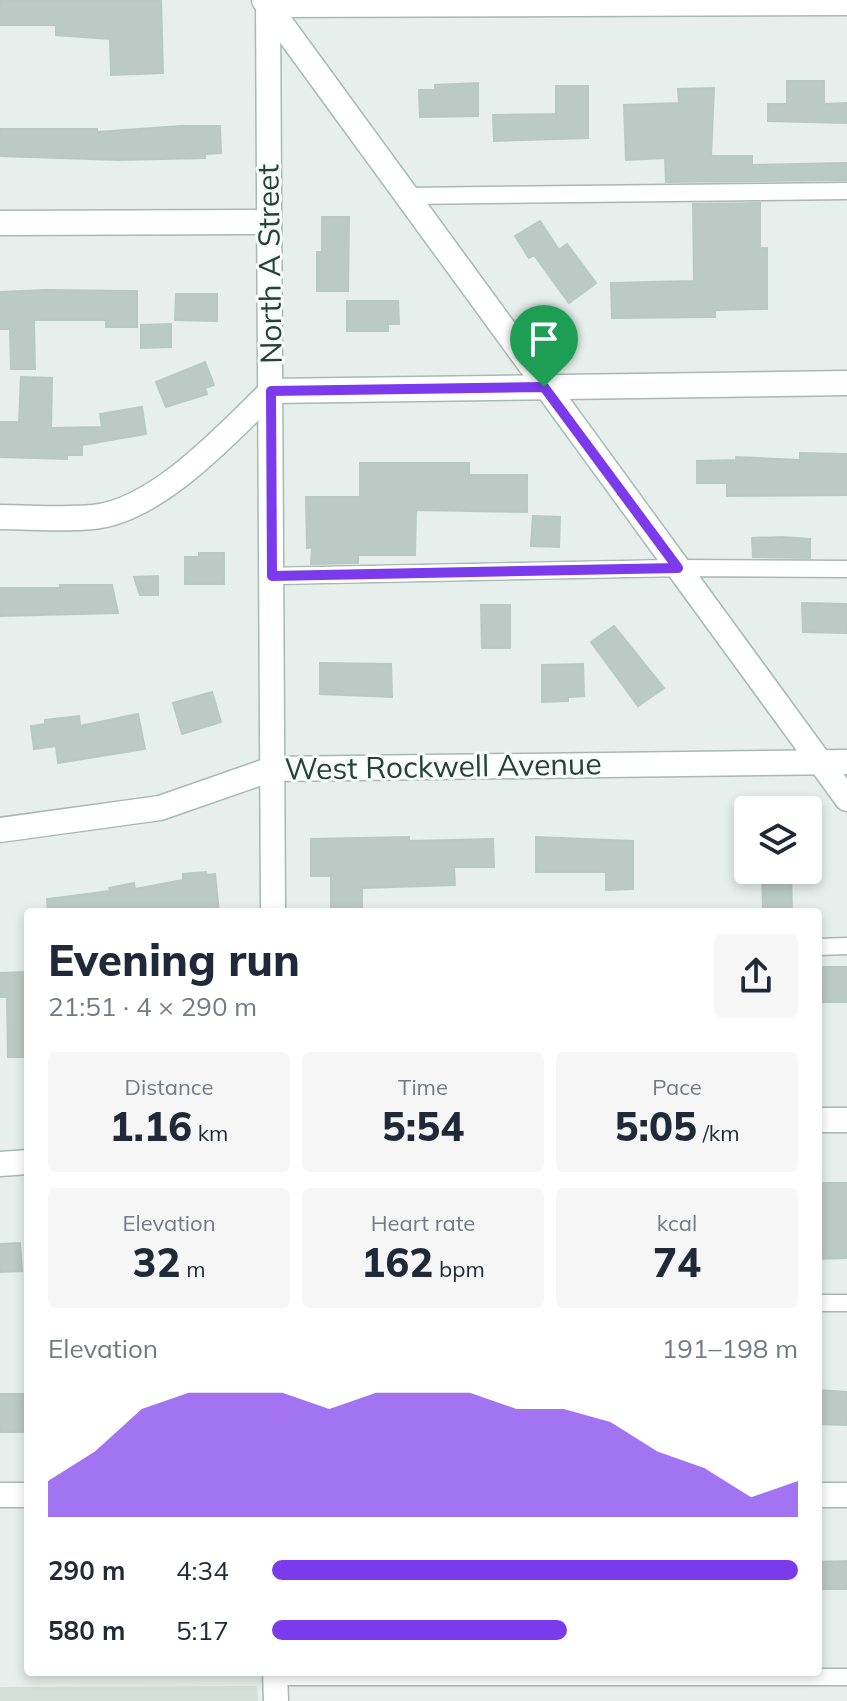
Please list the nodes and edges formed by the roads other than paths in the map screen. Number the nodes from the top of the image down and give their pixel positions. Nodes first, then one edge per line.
1 (266, 2) edge
2 (847, 3) edge
3 (847, 191) edge
4 (405, 196) junction
5 (269, 222) junction
6 (0, 223) edge
7 (847, 383) edge
8 (544, 387) junction
9 (271, 391) junction
10 (0, 517) edge
11 (678, 568) junction
12 (847, 569) edge
13 (272, 576) junction
14 (847, 762) edge
15 (821, 763) junction
16 (272, 769) junction
17 (847, 799) edge
18 (0, 830) edge
19 (273, 908) edge
20 (847, 946) edge
21 (822, 947) edge
22 (822, 1120) edge
23 (847, 1120) edge
24 (24, 1162) edge
25 (0, 1164) edge
26 (822, 1303) edge
27 (847, 1303) edge
28 (0, 1495) edge
29 (24, 1495) edge
30 (822, 1495) edge
31 (847, 1495) edge
32 (847, 1677) edge
33 (275, 1683) edge

1 - 2 street
1 - 4 street
1 - 5 street, North A Street
3 - 4 lane
4 - 8 street
5 - 6 street
5 - 9 street, North A Street
7 - 8 street
8 - 9 street
8 - 11 street
9 - 10 street
9 - 13 street, North A Street
11 - 12 lane
11 - 13 lane
11 - 15 street
13 - 16 street, North A Street
14 - 15 street, West Rockwell Avenue
15 - 16 street, West Rockwell Avenue
15 - 17 street
16 - 18 street, West Rockwell Avenue
16 - 19 street, North A Street
20 - 21 lane
22 - 23 street
24 - 25 street
26 - 27 lane
28 - 29 street
30 - 31 street
32 - 33 lane

